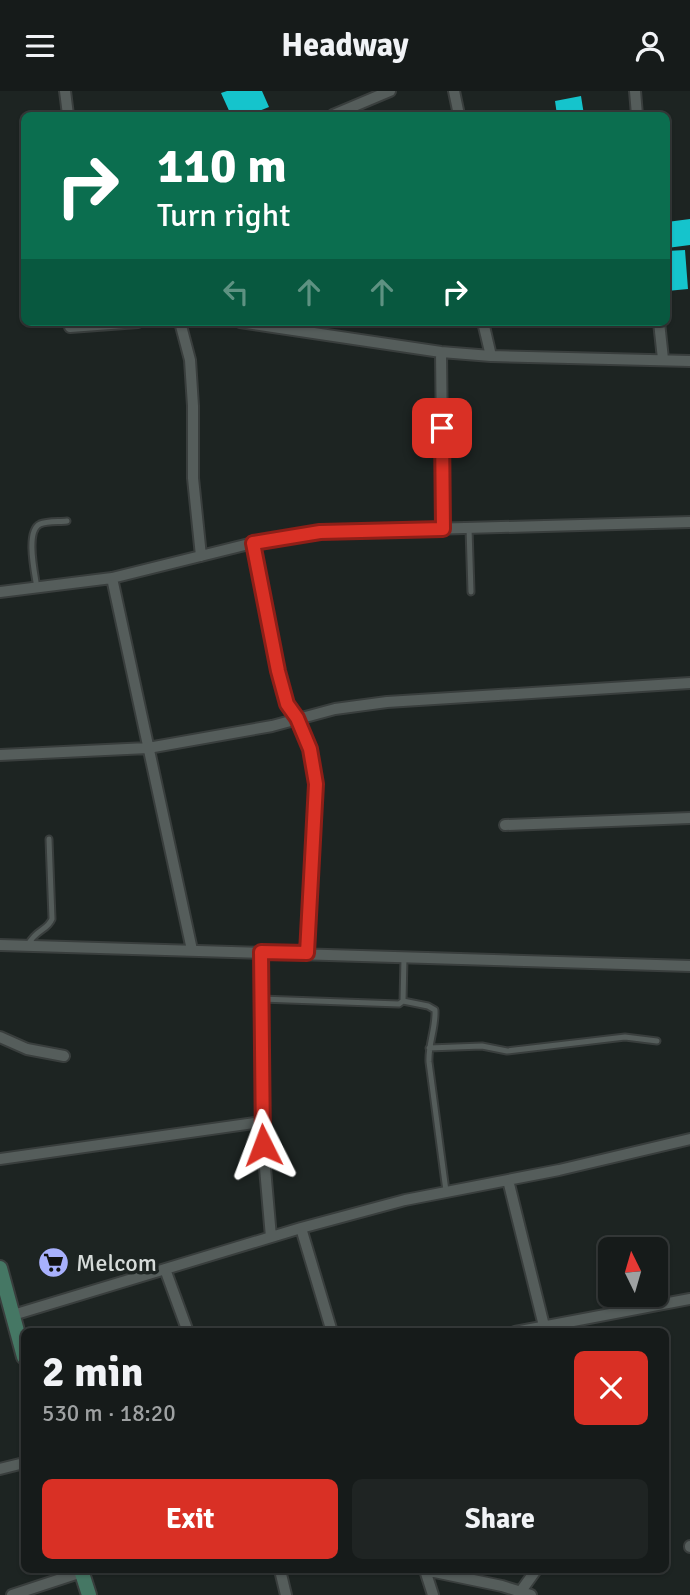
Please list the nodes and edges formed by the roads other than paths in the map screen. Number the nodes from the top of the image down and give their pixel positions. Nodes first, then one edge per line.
1 (65, 91) edge
2 (390, 91) edge
3 (454, 91) edge
4 (635, 91) edge
5 (68, 112) edge
6 (340, 112) edge
7 (458, 112) edge
8 (637, 112) edge
9 (84, 326) edge
10 (181, 326) edge
11 (267, 326) edge
12 (484, 326) edge
13 (659, 326) edge
14 (70, 327) dead end
15 (441, 352) junction
16 (491, 356) junction
17 (663, 359) junction
18 (690, 361) edge
19 (68, 521) dead end
20 (690, 522) edge
21 (469, 528) junction
22 (443, 529) junction
23 (253, 543) junction
24 (201, 556) junction
25 (112, 578) junction
26 (37, 588) junction
27 (0, 592) edge
28 (471, 592) dead end
29 (690, 683) edge
30 (297, 718) junction
31 (148, 748) junction
32 (0, 755) edge
33 (690, 818) edge
34 (505, 825) dead end
35 (49, 839) dead end
36 (0, 945) edge
37 (28, 946) junction
38 (192, 950) junction
39 (261, 952) junction
40 (307, 953) junction
41 (404, 956) junction
42 (690, 966) edge
43 (261, 999) junction
44 (403, 1001) junction
45 (0, 1037) edge
46 (657, 1041) dead end
47 (429, 1048) junction
48 (64, 1056) dead end
49 (261, 1122) junction
50 (690, 1139) edge
51 (1, 1155) edge
52 (508, 1180) junction
53 (446, 1191) junction
54 (301, 1228) junction
55 (271, 1237) junction
56 (0, 1268) edge
57 (165, 1269) junction
58 (690, 1299) edge
59 (7, 1306) edge
60 (187, 1328) edge
61 (331, 1328) edge
62 (545, 1328) edge
63 (550, 1328) edge
64 (21, 1348) edge
65 (21, 1464) edge
66 (0, 1469) edge
67 (76, 1573) edge
68 (83, 1573) edge
69 (281, 1573) edge
70 (426, 1573) edge
71 (438, 1573) edge
72 (535, 1573) edge
73 (526, 1593) edge
74 (12, 1595) edge
75 (89, 1595) edge
76 (286, 1595) edge
77 (433, 1595) edge

1 - 5 street
2 - 6 street
3 - 7 street
4 - 8 street
9 - 14 street
10 - 24 street
11 - 15 street
12 - 16 street
13 - 17 street
15 - 16 street
15 - 22 street
16 - 17 street
17 - 18 street
19 - 26 lane
20 - 21 street
21 - 22 street
21 - 28 lane
22 - 23 street
23 - 24 street
23 - 30 street
24 - 25 street
25 - 26 street
25 - 31 street
26 - 27 street
29 - 30 street
30 - 31 street
30 - 40 street
31 - 32 street
31 - 38 street
33 - 34 street
35 - 37 lane
36 - 37 street
37 - 38 street
38 - 39 street
39 - 40 street
39 - 43 street
40 - 41 street
41 - 42 street
41 - 44 lane
43 - 44 lane
43 - 49 street
44 - 47 lane
45 - 48 street
46 - 47 lane
47 - 53 lane
49 - 51 street
49 - 55 street
50 - 52 street
52 - 53 street
52 - 62 street
53 - 54 street
54 - 55 street
54 - 61 street
55 - 57 street
56 - 59 street
57 - 59 street
57 - 60 street
58 - 63 street
59 - 64 street
65 - 66 street
67 - 74 street
68 - 75 street
69 - 76 street
70 - 77 street
71 - 73 street
72 - 73 street

